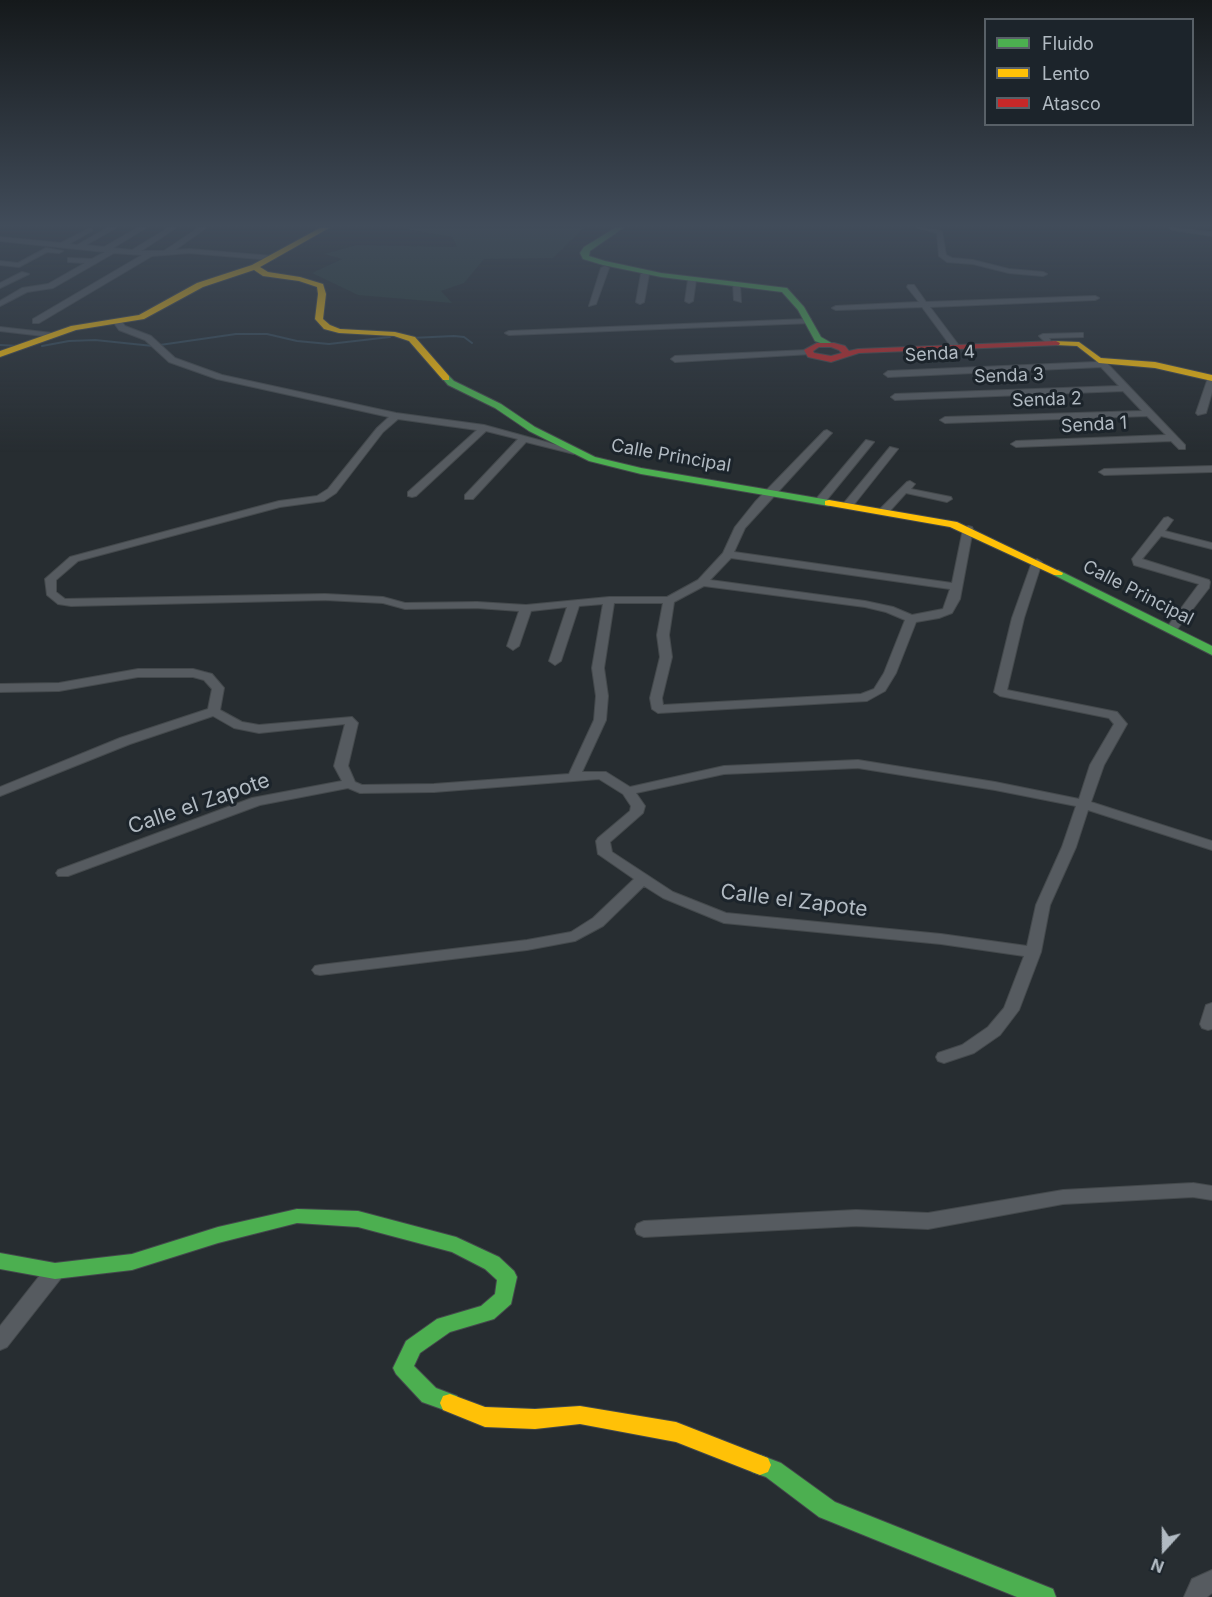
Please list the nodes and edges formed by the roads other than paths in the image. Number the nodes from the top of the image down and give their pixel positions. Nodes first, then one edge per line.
1 (67, 303) edge
2 (168, 303) edge
3 (321, 303) edge
4 (797, 303) edge
5 (965, 303) edge
6 (923, 304) junction
7 (836, 308) dead end
8 (36, 321) dead end
9 (808, 321) junction
10 (118, 322) junction
11 (0, 329) edge
12 (508, 333) dead end
13 (52, 335) junction
14 (1080, 335) dead end
15 (1047, 343) junction
16 (956, 347) junction
17 (832, 348) junction
18 (0, 354) edge
19 (675, 359) dead end
20 (1101, 362) junction
21 (888, 374) dead end
22 (1212, 378) edge
23 (1125, 388) junction
24 (895, 397) dead end
25 (1149, 413) junction
26 (1201, 413) dead end
27 (396, 416) junction
28 (945, 420) dead end
29 (484, 428) junction
30 (827, 433) dead end
31 (524, 438) junction
32 (1173, 438) junction
33 (869, 442) dead end
34 (1016, 444) dead end
35 (1182, 447) dead end
36 (893, 449) dead end
37 (579, 452) junction
38 (1212, 469) edge
39 (1104, 472) dead end
40 (771, 492) junction
41 (412, 494) dead end
42 (469, 497) dead end
43 (947, 499) dead end
44 (821, 500) junction
45 (848, 505) junction
46 (884, 511) junction
47 (1168, 520) dead end
48 (968, 529) junction
49 (1158, 532) junction
50 (1212, 546) edge
51 (728, 554) junction
52 (1037, 562) junction
53 (702, 582) junction
54 (956, 587) junction
55 (609, 600) junction
56 (669, 600) junction
57 (574, 604) junction
58 (526, 608) junction
59 (911, 619) junction
60 (1171, 630) junction
61 (513, 646) dead end
62 (1212, 651) edge
63 (555, 661) dead end
64 (0, 688) edge
65 (214, 711) junction
66 (574, 776) junction
67 (350, 784) junction
68 (628, 791) junction
69 (0, 792) edge
70 (1084, 804) junction
71 (1212, 846) edge
72 (63, 873) dead end
73 (643, 879) junction
74 (1033, 952) junction
75 (320, 970) dead end
76 (944, 1057) dead end
77 (1212, 1193) edge
78 (644, 1229) dead end
79 (0, 1262) edge
80 (55, 1271) junction
81 (0, 1341) edge
82 (1212, 1581) edge
83 (1046, 1597) edge
84 (1195, 1597) edge

1 - 8 street
2 - 10 street
3 - 37 street
4 - 9 street
5 - 6 street
6 - 7 street
6 - 16 street
9 - 12 street
9 - 17 street
10 - 13 street
10 - 27 street, Calle Principal
11 - 13 street
13 - 18 street
14 - 15 street
15 - 16 street
15 - 20 street
16 - 17 street
17 - 19 street
20 - 21 street, Senda 4
20 - 22 street, Senda 4
20 - 23 street
22 - 26 street
23 - 24 street, Senda 3
23 - 25 street
25 - 28 street, Senda 2
25 - 32 street
27 - 29 street, Calle Principal
27 - 58 street
29 - 31 street, Calle Principal
29 - 41 street
30 - 40 street
31 - 37 street, Calle Principal
31 - 42 street
32 - 34 street, Senda 1
32 - 35 street
33 - 44 street
36 - 45 street
37 - 40 street, Calle Principal
38 - 39 street
40 - 44 street, Calle Principal
40 - 51 street
43 - 46 street
44 - 45 street, Calle Principal
45 - 46 street, Calle Principal
46 - 48 street, Calle Principal
47 - 49 street
48 - 52 street, Calle Principal
48 - 54 street
49 - 50 street
49 - 60 street
51 - 53 street
51 - 54 street
52 - 60 street, Calle Principal
52 - 70 street
53 - 56 street
53 - 59 street
54 - 59 street
55 - 56 street
55 - 57 street
55 - 66 street
56 - 59 street
57 - 58 street
57 - 63 street
58 - 61 street
60 - 62 street, Calle Principal
64 - 65 street
65 - 67 street
65 - 69 street
66 - 67 street, Calle el Zapote
66 - 68 street, Calle el Zapote
67 - 72 street, Calle el Zapote
68 - 70 street
68 - 73 street, Calle el Zapote
70 - 71 street
70 - 74 street
73 - 74 street, Calle el Zapote
73 - 75 street
74 - 76 street
77 - 78 street
79 - 80 street
80 - 81 street
80 - 83 street
82 - 84 street

